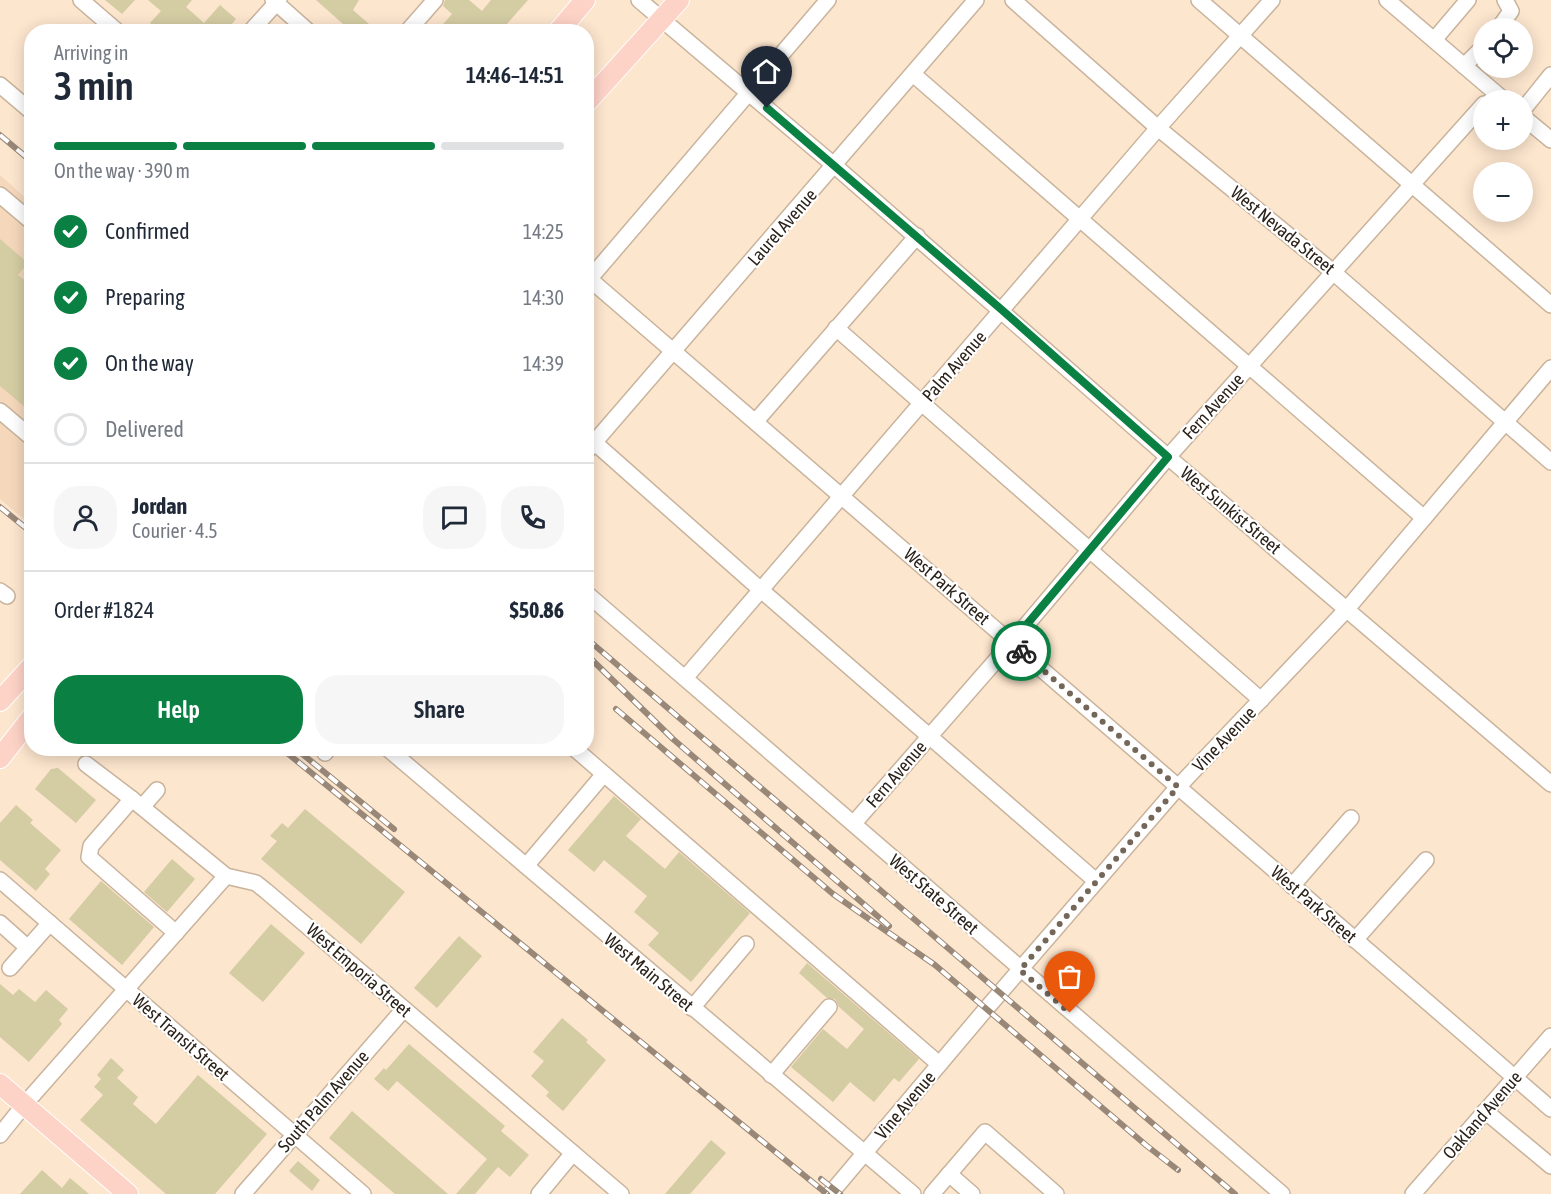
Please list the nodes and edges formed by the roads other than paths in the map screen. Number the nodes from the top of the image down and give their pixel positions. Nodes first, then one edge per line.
1 (81, 0) edge
2 (435, 0) edge
3 (585, 0) edge
4 (639, 0) edge
5 (679, 0) edge
6 (828, 0) edge
7 (976, 0) edge
8 (1013, 0) edge
9 (1199, 0) edge
10 (1272, 0) edge
11 (1387, 0) edge
12 (1468, 0) edge
13 (1506, 0) edge
14 (276, 1) edge
15 (1403, 5) edge
16 (1506, 18) edge
17 (662, 19) junction
18 (109, 24) edge
19 (257, 24) edge
20 (300, 24) edge
21 (414, 24) edge
22 (565, 24) edge
23 (1240, 36) junction
24 (1434, 40) junction
25 (1473, 57) edge
26 (1464, 66) junction
27 (913, 74) junction
28 (1551, 75) edge
29 (0, 85) edge
30 (1484, 90) edge
31 (750, 93) junction
32 (594, 94) edge
33 (1533, 97) edge
34 (24, 105) edge
35 (1473, 119) edge
36 (1533, 125) edge
37 (1158, 128) junction
38 (1551, 140) edge
39 (835, 166) junction
40 (1412, 184) junction
41 (0, 195) edge
42 (24, 215) edge
43 (1080, 219) junction
44 (917, 236) junction
45 (594, 272) edge
46 (1334, 272) junction
47 (594, 284) edge
48 (1551, 305) edge
49 (1002, 310) junction
50 (836, 328) junction
51 (675, 350) junction
52 (1249, 366) junction
53 (1551, 368) edge
54 (922, 403) junction
55 (0, 411) edge
56 (756, 421) junction
57 (1505, 422) junction
58 (24, 431) edge
59 (594, 438) edge
60 (594, 447) edge
61 (1168, 457) junction
62 (1551, 462) edge
63 (841, 496) junction
64 (1424, 519) junction
65 (1089, 550) junction
66 (760, 590) junction
67 (594, 600) edge
68 (1347, 609) junction
69 (1012, 642) junction
70 (24, 675) edge
71 (685, 678) junction
72 (1261, 700) junction
73 (0, 701) edge
74 (24, 728) edge
75 (929, 737) junction
76 (396, 756) edge
77 (583, 756) edge
78 (0, 759) edge
79 (86, 764) dead end
80 (604, 774) junction
81 (1551, 784) edge
82 (1178, 787) junction
83 (157, 789) dead end
84 (137, 803) junction
85 (1351, 818) dead end
86 (854, 823) junction
87 (1426, 860) dead end
88 (526, 866) junction
89 (226, 876) junction
90 (0, 880) edge
91 (1096, 881) junction
92 (1292, 886) junction
93 (0, 923) edge
94 (50, 923) junction
95 (176, 933) junction
96 (1356, 940) junction
97 (746, 944) dead end
98 (28, 948) junction
99 (10, 968) dead end
100 (1020, 970) junction
101 (126, 990) junction
102 (829, 1007) dead end
103 (692, 1008) junction
104 (404, 1009) junction
105 (1551, 1036) edge
106 (939, 1064) junction
107 (771, 1075) junction
108 (1514, 1077) junction
109 (0, 1084) edge
110 (24, 1104) junction
111 (1551, 1109) edge
112 (1485, 1111) junction
113 (0, 1135) edge
114 (294, 1135) junction
115 (573, 1153) junction
116 (864, 1154) junction
117 (1551, 1166) edge
118 (949, 1174) junction
119 (247, 1189) edge
120 (128, 1194) edge
121 (264, 1194) edge
122 (363, 1194) edge
123 (539, 1194) edge
124 (621, 1194) edge
125 (830, 1194) edge
126 (913, 1194) edge
127 (932, 1194) edge
128 (972, 1194) edge
129 (1056, 1194) edge
130 (1282, 1194) edge
131 (1413, 1194) edge

1 - 18 street
2 - 21 street
3 - 22 main road
4 - 17 street, West Sunkist Street
5 - 17 main road
6 - 31 street
7 - 27 street, Laurel Avenue
8 - 37 street, West Nevada Street
9 - 23 street
10 - 23 street, Palm Avenue
11 - 15 street
12 - 24 street
13 - 16 street
14 - 19 street
14 - 20 street
15 - 24 street
17 - 31 street, West Sunkist Street
17 - 32 main road
23 - 37 street, Palm Avenue
23 - 40 street
24 - 26 street
25 - 26 street
26 - 30 street
27 - 39 street, Laurel Avenue
27 - 43 street
28 - 33 street
29 - 34 street
31 - 39 street, West Sunkist Street
31 - 45 street
35 - 40 street, Fern Avenue
36 - 38 street
37 - 43 street, Palm Avenue
37 - 46 street, West Nevada Street
39 - 44 street, West Sunkist Street
39 - 51 street, Laurel Avenue
40 - 46 street, Fern Avenue
40 - 48 street
41 - 42 street
43 - 49 street, Palm Avenue
43 - 52 street
44 - 49 street, West Sunkist Street
44 - 50 street
46 - 52 street, Fern Avenue
46 - 57 street, West Nevada Street
47 - 51 street, West Park Street
49 - 54 street, Palm Avenue
49 - 61 street, West Sunkist Street
50 - 54 street
50 - 56 street
51 - 56 street, West Park Street
51 - 59 street, Laurel Avenue
52 - 61 street, Fern Avenue
52 - 64 street
53 - 57 street, Vine Avenue
54 - 63 street, Palm Avenue
54 - 65 street
55 - 58 street
56 - 63 street, West Park Street
57 - 62 street, West Nevada Street
57 - 64 street, Vine Avenue
60 - 66 street
61 - 65 street, Fern Avenue
61 - 68 street, West Sunkist Street
63 - 66 street, Palm Avenue
63 - 69 street, West Park Street
64 - 68 street, Vine Avenue
65 - 69 street, Fern Avenue
65 - 72 street
66 - 71 street, Palm Avenue
66 - 75 street
67 - 71 street, West State Street
68 - 72 street, Vine Avenue
68 - 81 street, West Sunkist Street
69 - 75 street, Fern Avenue
69 - 82 street, West Park Street
70 - 73 main road
71 - 86 street, West State Street
72 - 82 street, Vine Avenue
74 - 78 main road
75 - 86 street, Fern Avenue
75 - 91 street
76 - 88 street, West Main Street
77 - 80 street
79 - 84 street, West Emporia Street
80 - 88 street
80 - 106 street
82 - 91 street, Vine Avenue
82 - 92 street, West Park Street
83 - 84 street
84 - 89 street, West Emporia Street
84 - 95 street
85 - 92 street
86 - 100 street, West State Street
87 - 96 street
88 - 103 street, West Main Street
89 - 95 street
89 - 104 street, West Emporia Street
90 - 94 street, West Transit Street
91 - 100 street, Vine Avenue
92 - 96 street, West Park Street
93 - 98 street
94 - 98 street
94 - 101 street, West Transit Street
95 - 101 street
96 - 108 street, West Park Street
97 - 103 street
98 - 99 street
100 - 106 street, Vine Avenue
100 - 130 street, West State Street
101 - 110 street
101 - 114 street, West Transit Street
102 - 107 street
103 - 107 street, West Main Street
104 - 114 street, South Palm Avenue
104 - 115 street, West Emporia Street
105 - 108 street, Oakland Avenue
106 - 116 street, Vine Avenue
107 - 116 street, West Main Street
108 - 111 street, West Park Street
108 - 112 street, Oakland Avenue
109 - 110 main road
110 - 113 street
110 - 120 main road
112 - 117 street
112 - 131 street, Oakland Avenue
114 - 119 street, South Palm Avenue
114 - 122 street, West Transit Street
115 - 123 street
115 - 124 street, West Emporia Street
116 - 125 street, Vine Avenue
116 - 126 street, West Main Street
118 - 127 street
118 - 128 street
118 - 129 street
119 - 121 street

